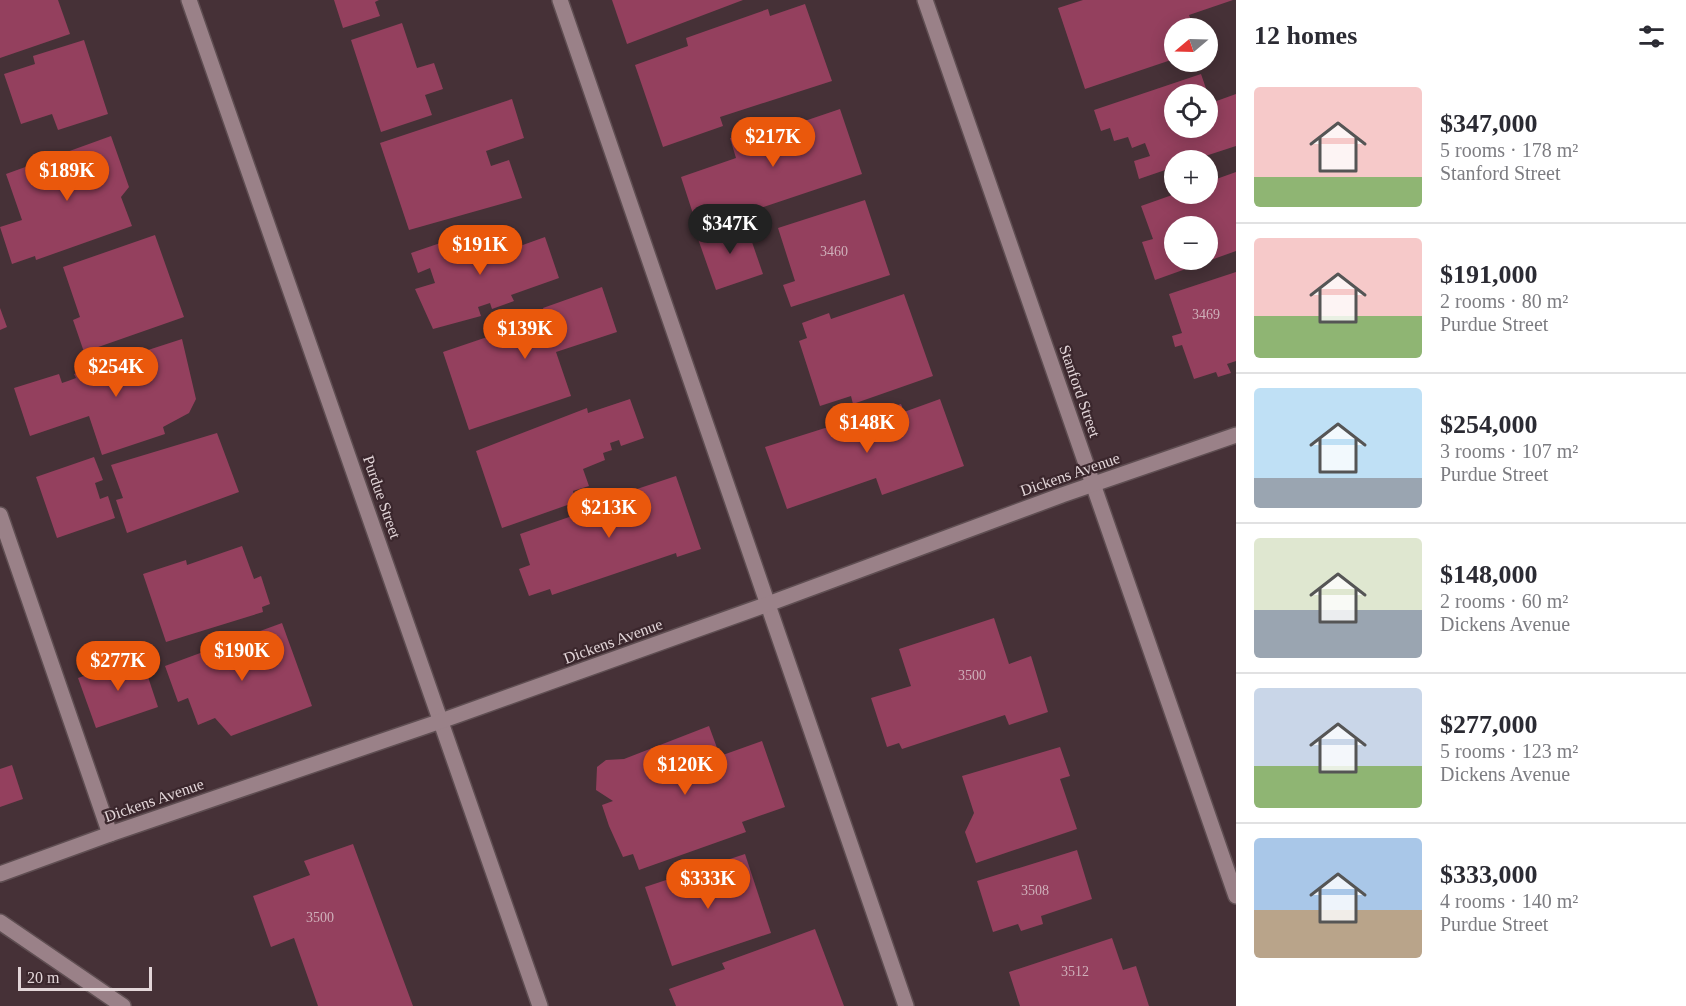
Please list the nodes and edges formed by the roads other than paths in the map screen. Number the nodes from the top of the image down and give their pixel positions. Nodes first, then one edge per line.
1 (189, 0) edge
2 (560, 0) edge
3 (925, 0) edge
4 (1236, 435) edge
5 (1094, 485) junction
6 (0, 515) edge
7 (768, 604) junction
8 (441, 721) junction
9 (110, 834) junction
10 (0, 874) edge
11 (1236, 896) edge
12 (0, 922) edge
13 (123, 1006) edge
14 (540, 1006) edge
15 (906, 1006) edge

1 - 8 street, Purdue Street
2 - 7 street
3 - 5 street, Stanford Street
4 - 5 street, Dickens Avenue
5 - 7 street, Dickens Avenue
5 - 11 street, Stanford Street
6 - 9 street
7 - 8 street, Dickens Avenue
7 - 15 street
8 - 9 street, Dickens Avenue
8 - 14 street, Purdue Street
9 - 10 street, Dickens Avenue
12 - 13 street

